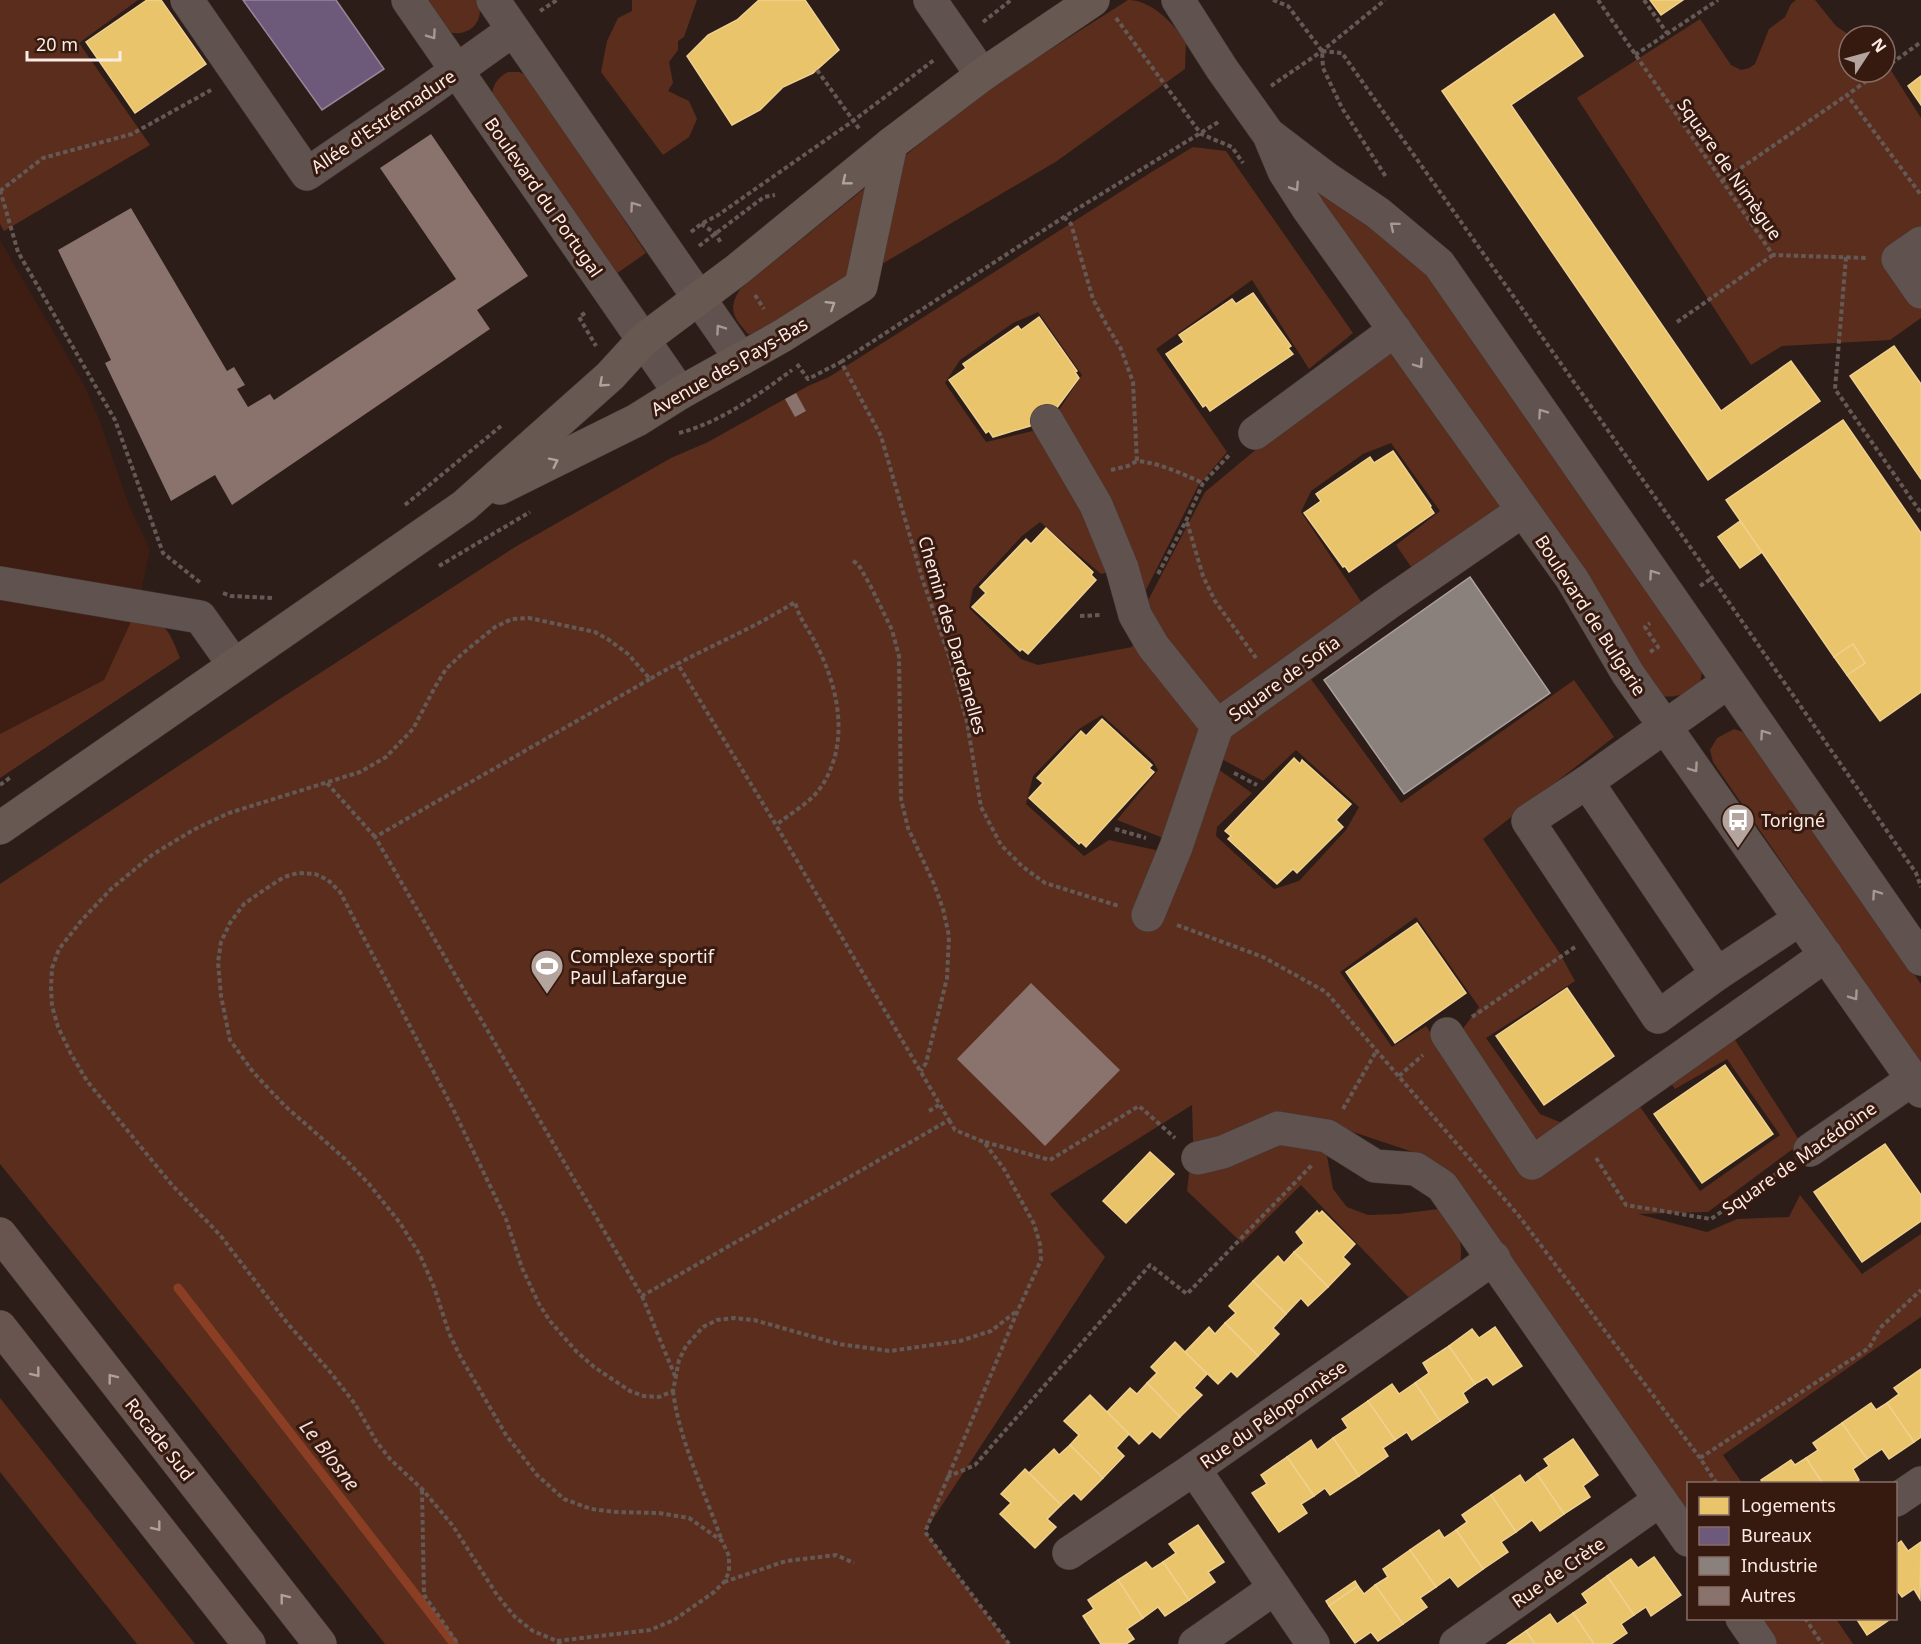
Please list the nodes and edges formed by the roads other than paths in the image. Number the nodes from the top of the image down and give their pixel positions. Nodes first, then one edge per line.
1 (187, 0) edge
2 (408, 0) edge
3 (493, 0) edge
4 (930, 0) edge
5 (1178, 0) edge
6 (1102, 5) edge
7 (513, 30) junction
8 (456, 70) junction
9 (982, 75) junction
10 (1269, 135) junction
11 (884, 149) junction
12 (1910, 251) edge
13 (1921, 292) edge
14 (699, 299) junction
15 (1395, 330) junction
16 (643, 340) junction
17 (741, 359) junction
18 (680, 393) junction
19 (1047, 422) dead end
20 (1255, 433) road end
21 (464, 506) junction
22 (1522, 512) junction
23 (0, 583) edge
24 (234, 665) junction
25 (1728, 682) junction
26 (1217, 726) junction
27 (1664, 726) junction
28 (1587, 782) junction
29 (0, 828) edge
30 (1148, 915) road end
31 (1800, 919) junction
32 (1912, 926) edge
33 (1826, 955) junction
34 (1921, 959) edge
35 (1717, 974) junction
36 (1447, 1034) road end
37 (1917, 1085) edge
38 (1810, 1150) road end
39 (1198, 1158) road end
40 (0, 1234) edge
41 (1494, 1258) junction
42 (0, 1327) edge
43 (1194, 1469) junction
44 (1921, 1483) edge
45 (1897, 1499) edge
46 (1660, 1500) junction
47 (1687, 1537) edge
48 (1069, 1553) dead end
49 (1275, 1588) junction
50 (1743, 1620) edge
51 (249, 1644) edge
52 (320, 1644) edge
53 (1196, 1644) edge
54 (1313, 1644) edge
55 (1456, 1644) edge
56 (1760, 1644) edge

1 - 8 street, Allée d'Estrémadure
2 -> 8 street, Boulevard du Portugal
3 - 7 street
4 - 9 street
5 - 10 street, Boulevard de Bulgarie
6 - 9 main road, Avenue des Pays-Bas
7 - 8 street, Allée d'Estrémadure
14 -> 7 street
8 - 16 street, Boulevard du Portugal
9 - 11 main road, Avenue des Pays-Bas
10 -> 15 street, Boulevard de Bulgarie
25 -> 10 street, Boulevard de Bulgarie
11 -> 14 main road, Avenue des Pays-Bas
17 -> 11 main road, Avenue des Pays-Bas
12 - 13 street
14 - 16 main road, Avenue des Pays-Bas
17 -> 14 street
15 - 20 street
15 -> 22 street, Boulevard de Bulgarie
16 - 18 street, Boulevard du Portugal
16 -> 21 main road, Avenue des Pays-Bas
17 - 18 main road, Avenue des Pays-Bas
21 -> 18 main road, Avenue des Pays-Bas
19 - 26 street, Square de Sofia
21 - 24 main road, Avenue des Pays-Bas
22 - 26 street, Square de Sofia
22 - 27 street, Boulevard de Bulgarie
23 - 24 street
24 - 29 main road, Avenue des Pays-Bas
25 - 27 street
32 -> 25 street, Boulevard de Bulgarie
26 - 30 street
27 - 28 street
27 -> 31 street, Boulevard de Bulgarie
28 - 35 street
28 - 35 street
31 - 33 street, Boulevard de Bulgarie
31 - 35 street
32 - 34 street, Boulevard de Bulgarie
33 - 36 street
33 -> 37 street, Boulevard de Bulgarie
37 - 38 street, Square de Macédoine
39 - 41 street
52 -> 40 highway, Rocade Sud
41 - 43 street, Rue du Péloponnèse
41 - 46 street
42 -> 51 highway
43 - 48 street
43 - 49 street, Rue du Péloponnèse
44 - 45 street
46 - 47 street
46 - 55 street, Rue de Crète
49 - 53 street
49 - 54 street, Rue du Péloponnèse
50 - 56 street

